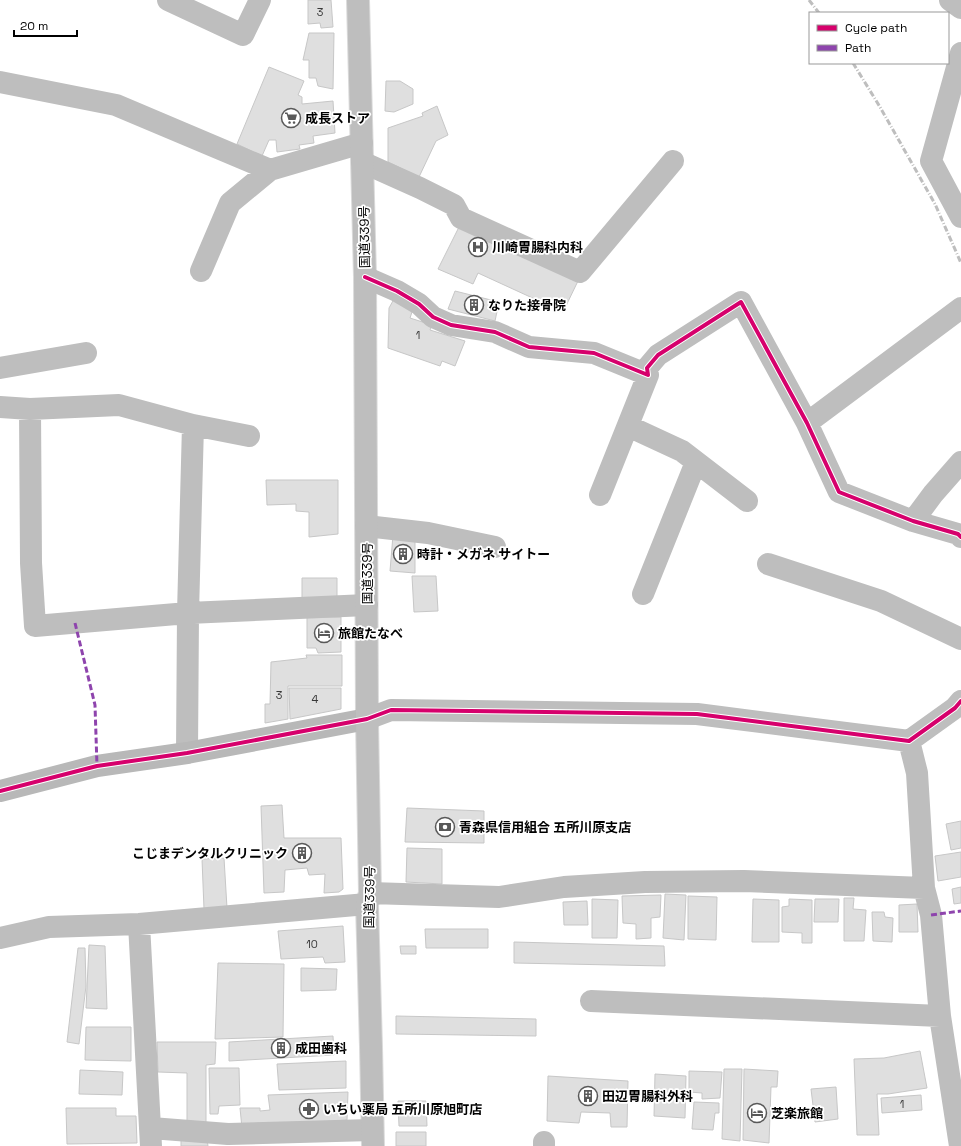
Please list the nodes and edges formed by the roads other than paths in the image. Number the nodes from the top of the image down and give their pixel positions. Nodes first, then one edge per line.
1 (168, 0) edge
2 (260, 0) edge
3 (358, 0) edge
4 (950, 0) edge
5 (961, 8) edge
6 (961, 53) edge
7 (0, 82) edge
8 (362, 152) junction
9 (673, 162) dead end
10 (270, 170) junction
11 (961, 217) edge
12 (201, 271) dead end
13 (365, 277) junction
14 (961, 308) edge
15 (86, 353) dead end
16 (0, 368) edge
17 (648, 376) junction
18 (0, 407) edge
19 (30, 409) junction
20 (807, 423) junction
21 (193, 425) junction
22 (628, 426) junction
23 (249, 436) dead end
24 (696, 462) junction
25 (961, 462) edge
26 (600, 495) dead end
27 (747, 501) dead end
28 (913, 521) junction
29 (366, 526) junction
30 (961, 537) edge
31 (495, 547) dead end
32 (768, 564) dead end
33 (643, 594) dead end
34 (367, 605) junction
35 (188, 613) junction
36 (961, 639) edge
37 (961, 701) edge
38 (367, 719) junction
39 (909, 741) junction
40 (187, 753) junction
41 (0, 791) edge
42 (924, 888) junction
43 (368, 899) junction
44 (140, 924) junction
45 (0, 938) edge
46 (591, 1001) dead end
47 (940, 1016) junction
48 (151, 1137) edge
49 (372, 1138) edge
50 (960, 1146) edge

1 - 2 main road
3 - 8 main road, 国道339号
4 - 5 main road
6 - 11 main road
7 - 10 main road
8 - 9 main road
8 - 10 main road
8 - 13 main road, 国道339号
10 - 12 main road
13 - 17 main road
13 - 29 main road, 国道339号
14 - 20 main road
15 - 16 main road
17 - 20 main road
17 - 22 main road
18 - 19 main road
19 - 21 main road
19 - 35 main road
20 - 28 main road
21 - 23 main road
21 - 35 main road
22 - 24 main road
22 - 26 main road
24 - 27 main road
24 - 33 main road
25 - 28 main road
28 - 30 main road
29 - 31 main road
29 - 34 main road, 国道339号
32 - 36 main road
34 - 35 main road
34 - 38 main road, 国道339号
35 - 40 main road
37 - 39 main road
38 - 39 main road
38 - 40 street
38 - 43 main road, 国道339号
39 - 42 main road
40 - 41 street
42 - 43 main road
42 - 47 main road
43 - 44 main road
43 - 49 main road, 国道339号
44 - 45 main road
44 - 48 main road
46 - 47 main road
47 - 50 main road
48 - 49 main road

